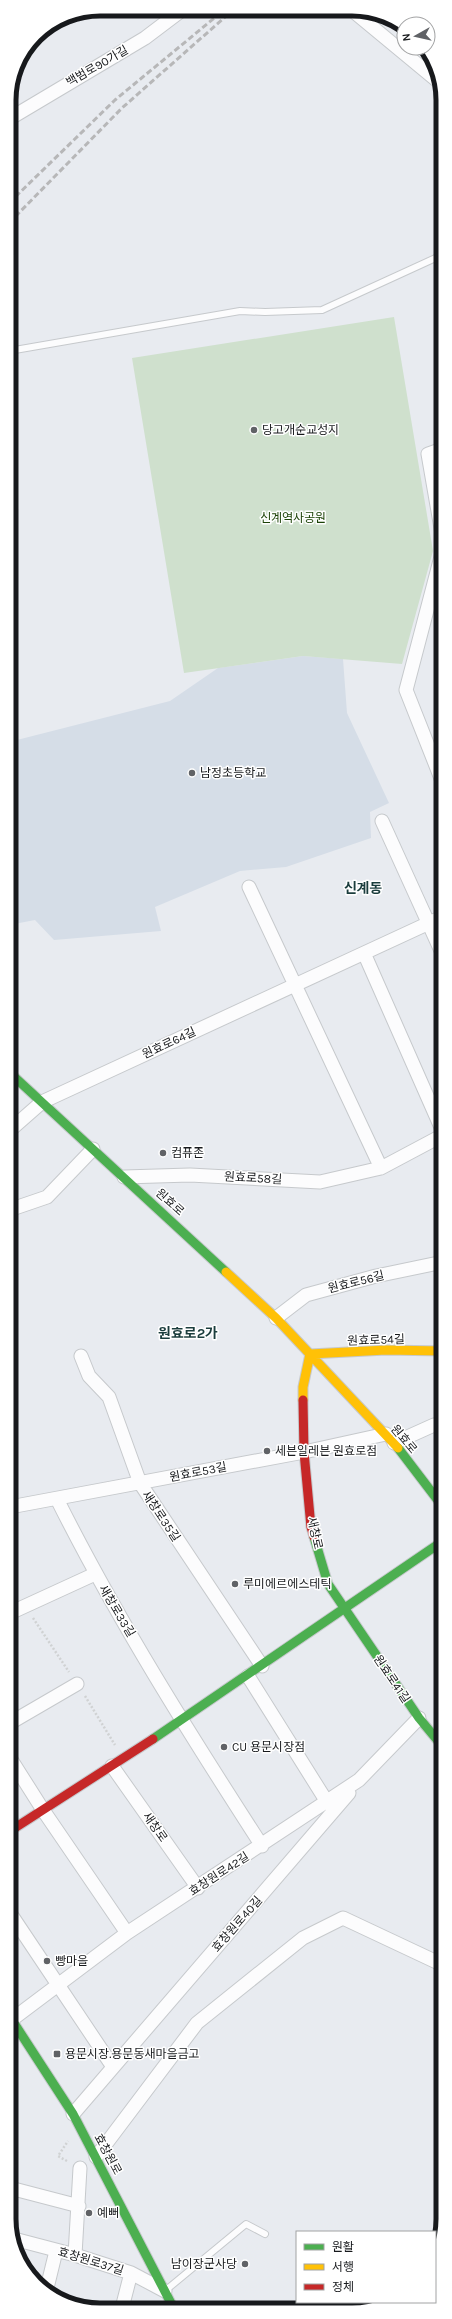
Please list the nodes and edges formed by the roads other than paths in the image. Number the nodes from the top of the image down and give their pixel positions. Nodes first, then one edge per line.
1 (174, 16) edge
2 (361, 17) edge
3 (433, 77) edge
4 (16, 115) edge
5 (436, 258) edge
6 (16, 350) edge
7 (436, 451) edge
8 (436, 500) edge
9 (436, 576) edge
10 (436, 766) edge
11 (382, 821) dead end
12 (249, 887) dead end
13 (436, 920) edge
14 (429, 923) junction
15 (436, 939) edge
16 (364, 953) junction
17 (295, 984) junction
18 (16, 1078) edge
19 (42, 1102) junction
20 (436, 1118) edge
21 (16, 1126) edge
22 (436, 1138) edge
23 (93, 1149) junction
24 (381, 1168) junction
25 (124, 1177) junction
26 (16, 1208) edge
27 (436, 1263) edge
28 (276, 1318) junction
29 (436, 1351) edge
30 (310, 1354) junction
31 (81, 1356) dead end
32 (436, 1426) edge
33 (390, 1439) junction
34 (304, 1452) junction
35 (140, 1483) junction
36 (436, 1498) edge
37 (57, 1499) junction
38 (16, 1506) edge
39 (436, 1546) edge
40 (95, 1574) junction
41 (344, 1609) junction
42 (16, 1610) edge
43 (262, 1666) junction
44 (248, 1676) junction
45 (77, 1684) dead end
46 (419, 1718) junction
47 (16, 1720) edge
48 (181, 1721) junction
49 (436, 1739) edge
50 (112, 1766) junction
51 (16, 1767) edge
52 (359, 1780) junction
53 (327, 1802) junction
54 (43, 1810) junction
55 (16, 1827) edge
56 (262, 1846) junction
57 (198, 1888) junction
58 (16, 1922) edge
59 (126, 1933) junction
60 (436, 1962) edge
61 (58, 1985) junction
62 (16, 2016) edge
63 (16, 2029) edge
64 (113, 2067) junction
65 (76, 2120) junction
66 (96, 2157) junction
67 (80, 2168) road end
68 (16, 2190) edge
69 (79, 2206) junction
70 (265, 2234) dead end
71 (19, 2240) edge
72 (56, 2251) junction
73 (75, 2255) junction
74 (131, 2273) junction
75 (48, 2284) edge
76 (165, 2291) junction
77 (123, 2303) edge
78 (171, 2303) edge

1 - 4 street, 백범로90가길
2 - 3 street
5 - 6 lane
7 - 8 street
9 - 10 street
11 - 14 street
12 - 17 street
13 - 14 street, 원효로64길
14 - 15 street
14 - 16 street, 원효로64길
16 - 17 street, 원효로64길
16 - 20 street
17 - 19 street, 원효로64길
17 - 24 street
18 - 19 main road, 원효로
19 - 21 street, 원효로64길
19 - 23 main road, 원효로
22 - 24 street, 원효로58길
23 - 25 main road, 원효로
23 - 26 street
24 - 25 street, 원효로58길
25 - 28 main road, 원효로
27 - 28 street, 원효로56길
28 - 30 main road, 원효로
29 - 30 main road, 원효로54길
30 - 33 main road, 원효로
30 - 34 main road
31 - 35 street, 새창로35길
32 - 33 street, 원효로53길
33 - 34 street, 원효로53길
33 - 36 main road, 원효로
34 - 35 street, 원효로53길
34 - 41 main road, 새창로
35 - 37 street, 원효로53길
35 - 43 street, 새창로35길
37 - 38 street, 원효로53길
37 - 40 street, 새창로33길
39 - 41 main road
40 - 42 street
40 - 48 street, 새창로33길
41 - 43 main road
41 - 46 main road, 원효로41길
43 - 44 main road
44 - 48 main road
44 - 53 street
45 - 47 street
46 - 49 main road, 원효로41길
46 - 52 street, 효창원로42길
48 - 50 main road
48 - 56 street
50 - 54 main road
50 - 57 street, 새창로
51 - 54 street
52 - 53 street, 효창원로42길
52 - 64 street, 효창원로40길
53 - 56 street, 효창원로42길
54 - 55 main road
54 - 59 street
56 - 57 street, 효창원로42길
57 - 59 street, 효창원로42길
58 - 61 street
59 - 61 street, 효창원로42길
60 - 66 street
61 - 62 street, 효창원로42길
61 - 64 street
63 - 65 main road, 효창원로
64 - 65 street, 효창원로40길
65 - 66 main road, 효창원로
66 - 76 main road, 효창원로
67 - 69 street
68 - 69 street
69 - 73 street
70 - 76 lane
71 - 72 street, 효창원로37길
72 - 73 street, 효창원로37길
72 - 75 street
73 - 74 street, 효창원로37길
74 - 76 street, 효창원로37길
74 - 77 street
76 - 78 main road, 효창원로

